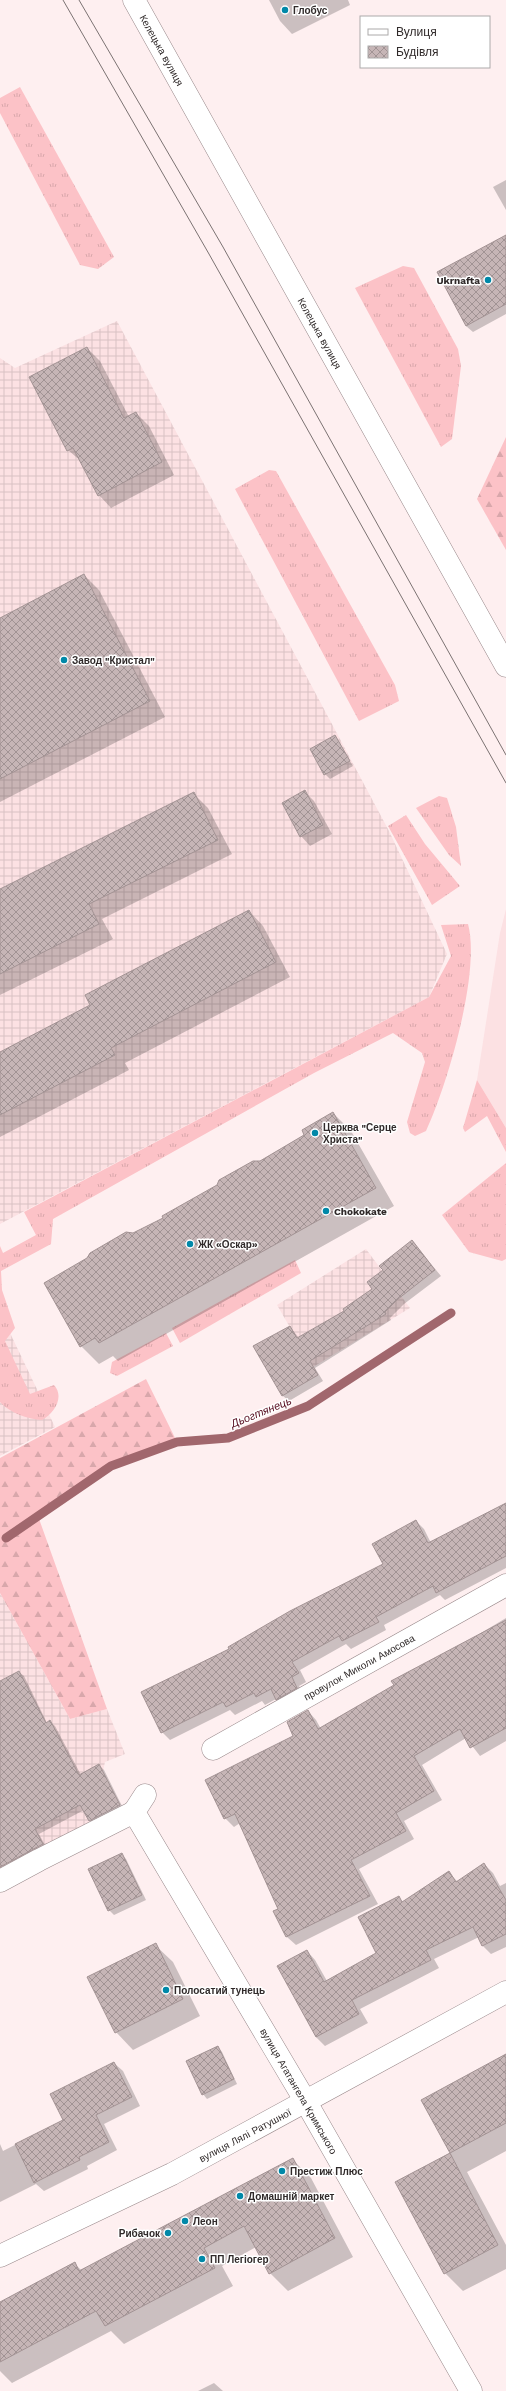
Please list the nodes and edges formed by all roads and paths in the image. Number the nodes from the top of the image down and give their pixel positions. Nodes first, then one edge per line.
1 (134, 0) edge
2 (506, 666) edge
3 (506, 1585) edge
4 (213, 1749) dead end
5 (0, 1882) edge
6 (506, 1992) edge
7 (306, 2102) junction
8 (0, 2256) edge
9 (471, 2391) edge

1 - 2 street, Келецька вулиця
3 - 4 street, провулок Миколи Амосова
5 - 7 street, вулиця Агатангела Кримського
6 - 7 street, вулиця Лялі Ратушної
7 - 8 street, вулиця Лялі Ратушної
7 - 9 street, вулиця Агатангела Кримського

